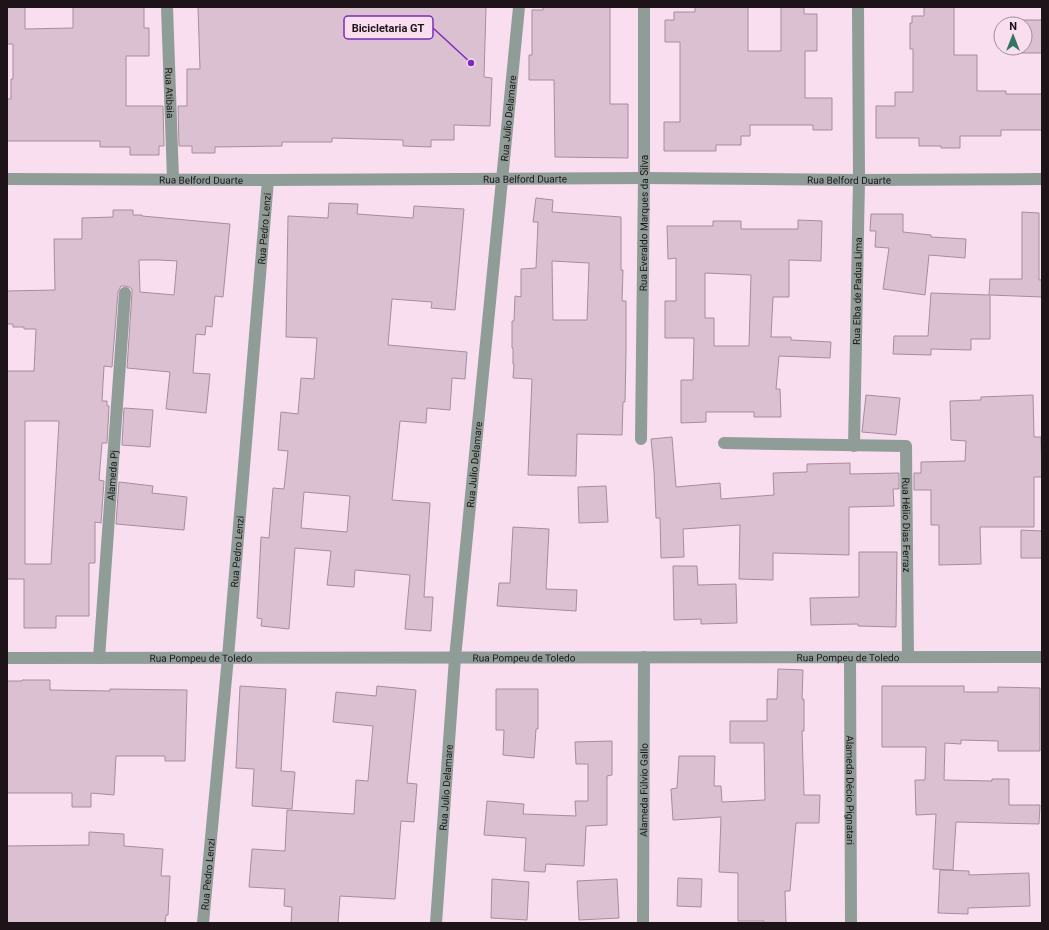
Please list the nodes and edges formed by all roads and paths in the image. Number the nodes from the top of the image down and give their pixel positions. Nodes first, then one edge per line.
1 (167, 7) edge
2 (519, 7) edge
3 (644, 7) edge
4 (858, 7) edge
5 (7, 178) edge
6 (173, 178) junction
7 (502, 178) junction
8 (644, 178) junction
9 (1042, 179) edge
10 (268, 180) junction
11 (859, 180) junction
12 (125, 293) dead end
13 (641, 439) dead end
14 (724, 443) dead end
15 (854, 446) junction
16 (228, 657) junction
17 (850, 657) junction
18 (908, 657) junction
19 (1042, 657) edge
20 (7, 658) edge
21 (99, 658) junction
22 (455, 658) junction
23 (644, 658) junction
24 (203, 923) edge
25 (436, 923) edge
26 (643, 923) edge
27 (851, 923) edge

1 - 6 street, Rua Atibaia
2 - 7 street, Rua Julio Delamare
3 - 8 street, Rua Everaldo Marques da Silva
4 - 11 street, Rua Elba de Padua Lima
5 - 6 street, Rua Belford Duarte
6 - 10 street, Rua Belford Duarte
7 - 8 street, Rua Belford Duarte
7 - 10 street, Rua Belford Duarte
7 - 22 street, Rua Julio Delamare
8 - 11 street, Rua Belford Duarte
8 - 13 street, Rua Everaldo Marques da Silva
9 - 11 street, Rua Belford Duarte
10 - 16 street, Rua Pedro Lenzi
11 - 15 street, Rua Elba de Padua Lima
12 - 21 street, Alameda Pj
14 - 15 street
15 - 18 street, Rua Hélio Dias Ferraz
16 - 21 street, Rua Pompeu de Toledo
16 - 22 street, Rua Pompeu de Toledo
16 - 24 street, Rua Pedro Lenzi
17 - 18 street, Rua Pompeu de Toledo
17 - 23 street, Rua Pompeu de Toledo
17 - 27 street, Alameda Décio Pignatari
18 - 19 street, Rua Pompeu de Toledo
20 - 21 street, Rua Pompeu de Toledo
22 - 23 street, Rua Pompeu de Toledo
22 - 25 street, Rua Julio Delamare
23 - 26 street, Alameda Fúlvio Gallo

